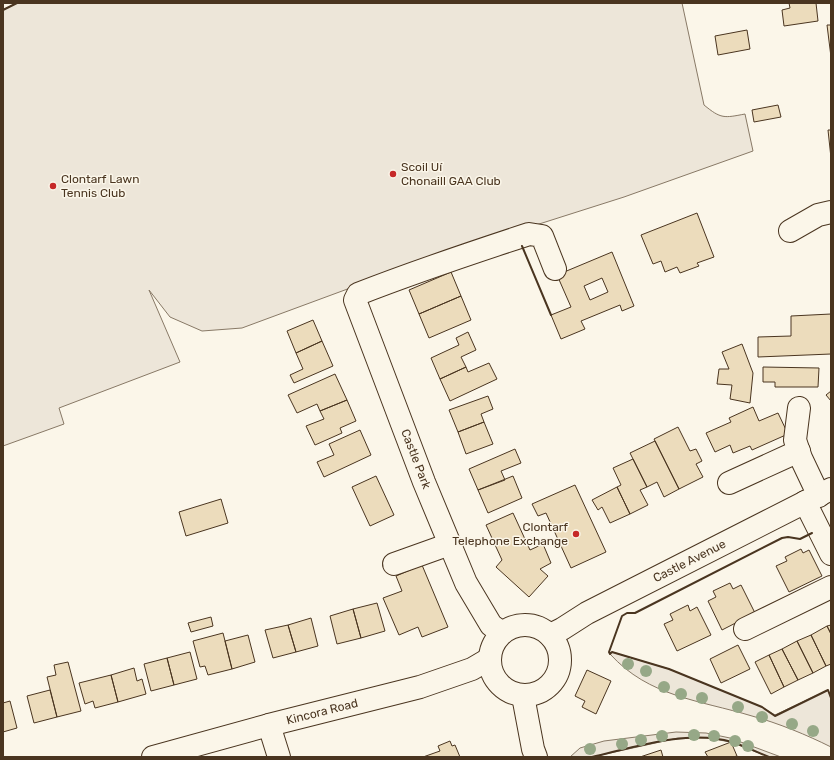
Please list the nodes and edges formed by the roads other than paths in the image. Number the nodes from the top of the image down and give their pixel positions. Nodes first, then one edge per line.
1 (831, 212) edge
2 (790, 231) dead end
3 (555, 269) dead end
4 (799, 408) dead end
5 (799, 451) junction
6 (728, 483) dead end
7 (818, 496) edge
8 (450, 544) junction
9 (831, 554) edge
10 (394, 564) dead end
11 (831, 587) edge
12 (745, 629) dead end
13 (502, 633) junction
14 (550, 635) junction
15 (489, 659) junction
16 (523, 696) junction
17 (269, 725) junction
18 (153, 757) edge
19 (279, 757) edge
20 (536, 757) edge

1 - 2 street
3 - 8 street, Castle Park
4 - 5 street
5 - 6 street
5 - 7 street
7 - 9 street
7 - 14 street, Castle Avenue
8 - 10 street
8 - 13 street, Castle Park
11 - 12 street
13 - 14 street
13 - 15 street
14 - 16 street
15 - 16 street
15 - 17 street, Kincora Road
16 - 20 street
17 - 18 street, Kincora Road
17 - 19 street

